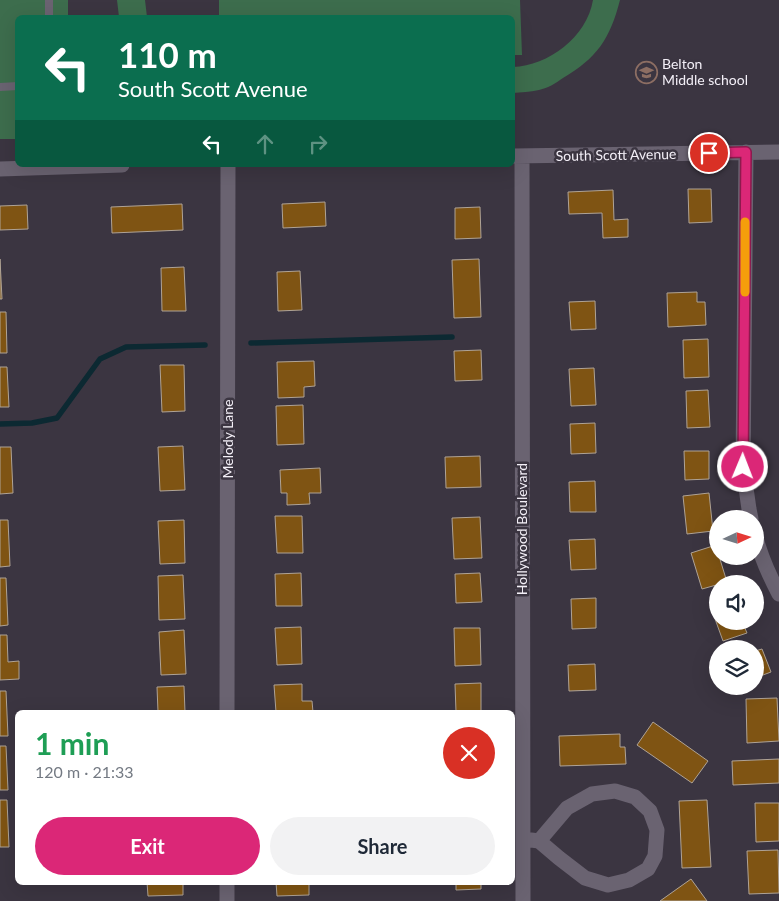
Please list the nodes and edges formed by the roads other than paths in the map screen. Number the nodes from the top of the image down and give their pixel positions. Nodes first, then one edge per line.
1 (49, 0) edge
2 (49, 15) edge
3 (15, 86) edge
4 (0, 87) edge
5 (746, 152) junction
6 (779, 152) edge
7 (517, 156) edge
8 (61, 167) edge
9 (228, 167) edge
10 (0, 169) edge
11 (749, 510) edge
12 (764, 561) edge
13 (779, 594) edge
14 (227, 710) edge
15 (523, 839) junction
16 (539, 840) junction
17 (227, 885) edge
18 (227, 901) edge
19 (523, 901) edge

1 - 2 lane
3 - 4 lane
5 - 6 street, South Scott Avenue
5 - 7 street, South Scott Avenue
5 - 11 street
7 - 15 street, Hollywood Boulevard
8 - 10 street
9 - 14 street, Melody Lane
12 - 13 street
15 - 16 street
15 - 19 street, Hollywood Boulevard
16 - 16 street
17 - 18 street

